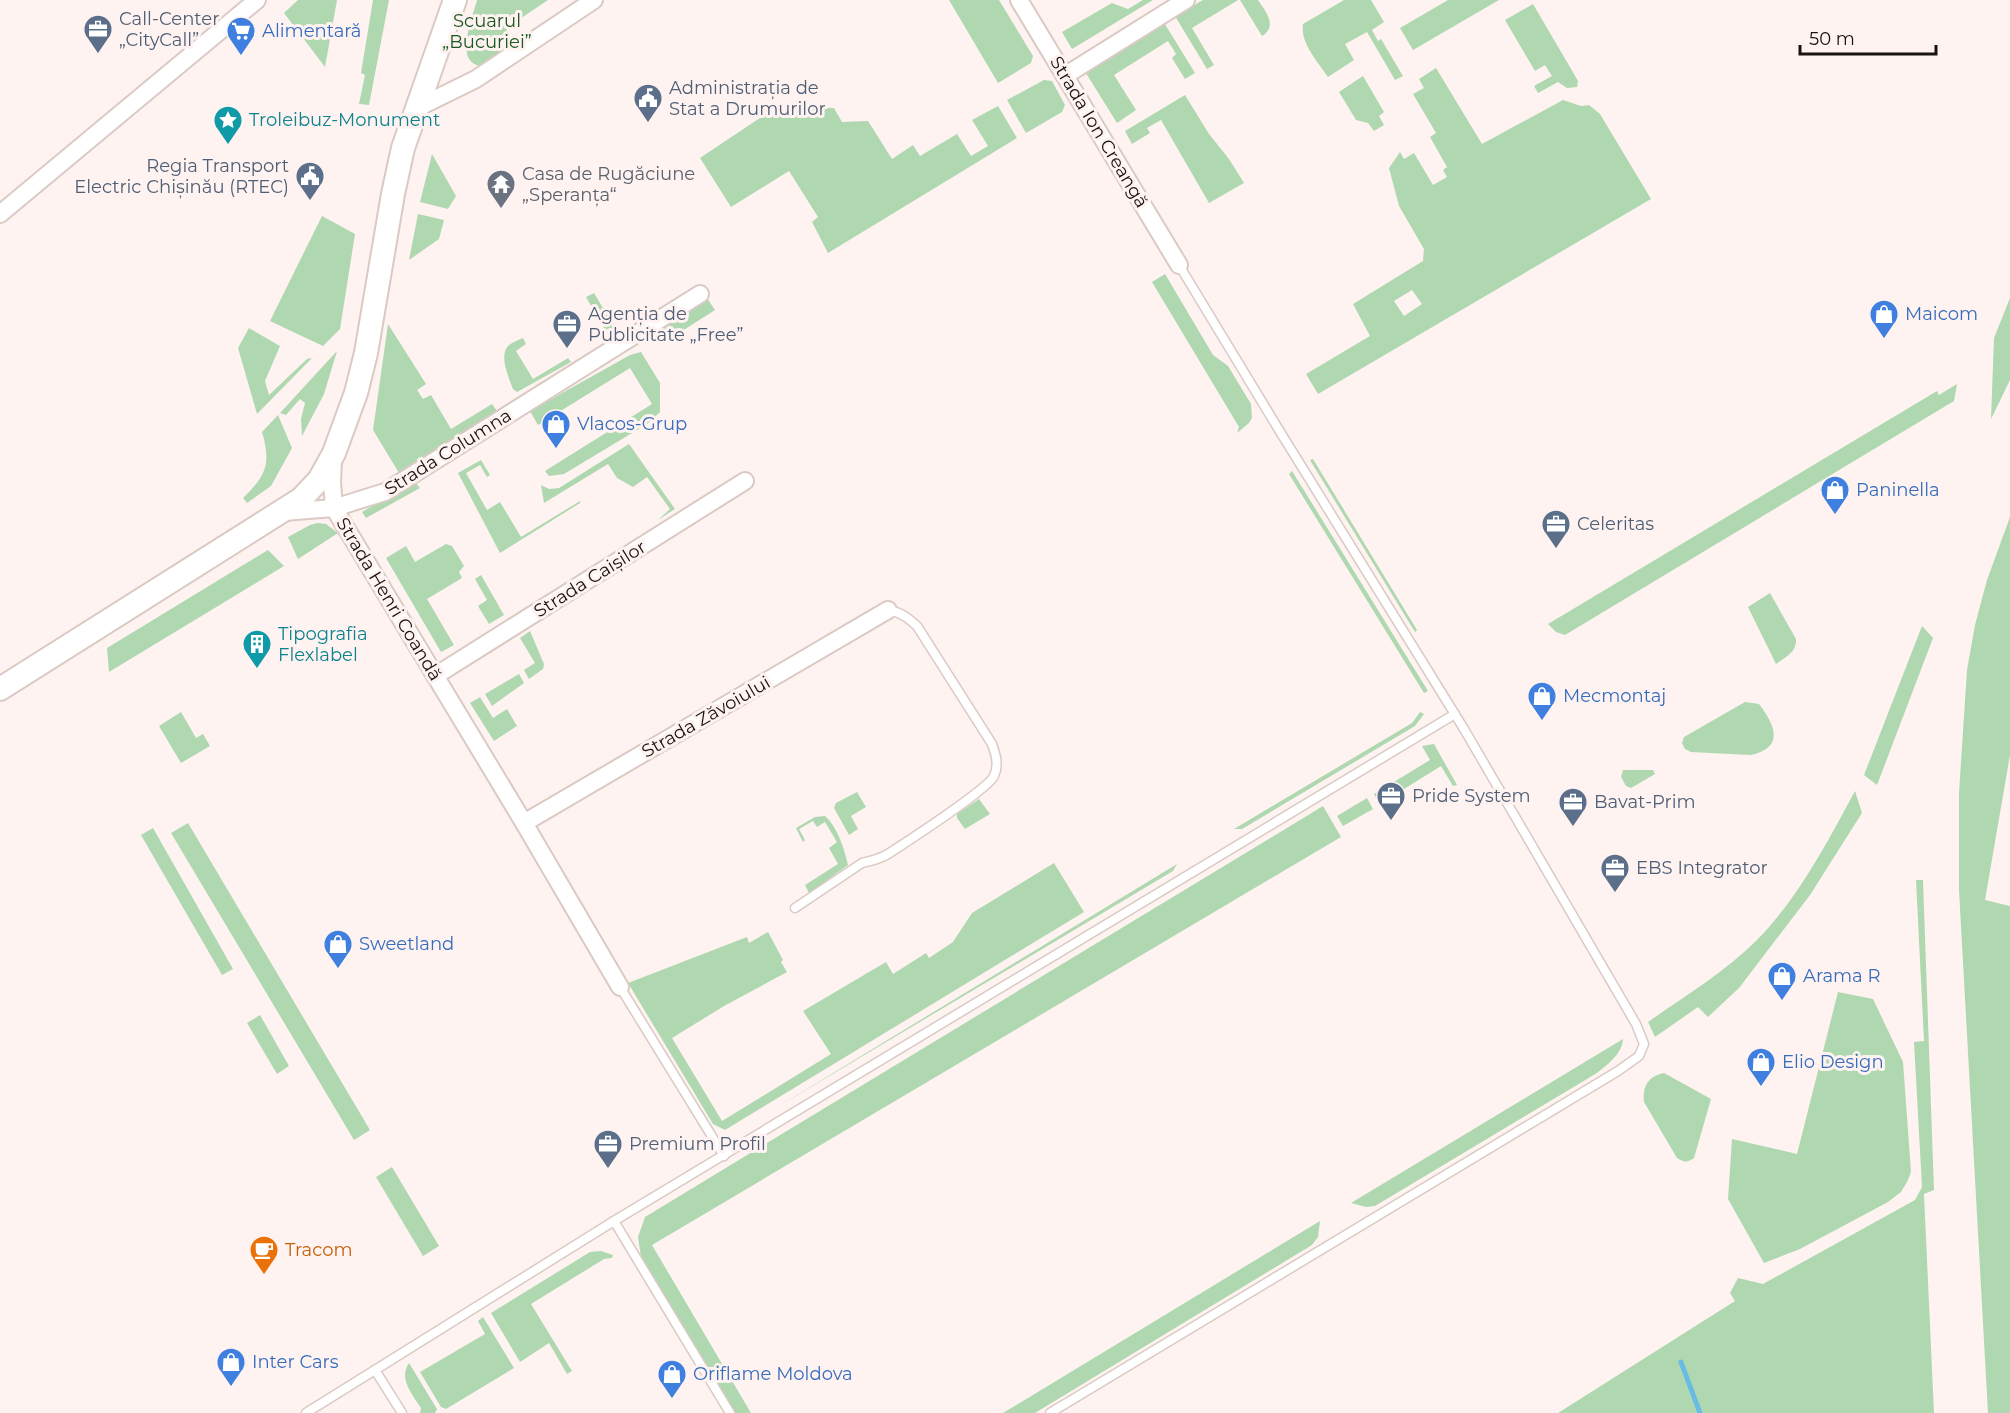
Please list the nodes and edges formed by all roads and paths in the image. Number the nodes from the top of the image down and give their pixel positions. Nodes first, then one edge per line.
1 (257, 0) edge
2 (455, 0) edge
3 (594, 0) edge
4 (1019, 0) edge
5 (1186, 0) edge
6 (1066, 75) junction
7 (417, 108) junction
8 (0, 214) edge
9 (1179, 265) joint
10 (700, 294) dead end
11 (334, 453) junction
12 (745, 481) dead end
13 (334, 508) junction
14 (282, 512) junction
15 (888, 610) joint
16 (435, 676) junction
17 (0, 690) edge
18 (1455, 714) junction
19 (524, 823) junction
20 (795, 908) dead end
21 (620, 987) joint
22 (724, 1156) junction
23 (614, 1221) junction
24 (375, 1371) junction
25 (306, 1413) edge
26 (402, 1413) edge
27 (730, 1413) edge
28 (1050, 1413) edge

1 - 8 street
2 - 7 main road, Strada Henri Coandă
3 - 7 street
4 - 6 street, Strada Ion Creangă
5 - 6 street
6 - 9 street, Strada Ion Creangă
7 - 11 main road, Strada Henri Coandă
9 - 18 lane
10 - 13 street, Strada Columna
11 - 13 street, Strada Henri Coandă
11 - 14 main road
12 - 16 street, Strada Caișilor
13 - 14 street, Strada Columna
13 - 16 street, Strada Henri Coandă
14 - 17 main road, Strada Columna
15 - 19 street, Strada Zăvoiului
15 - 20 lane
16 - 19 street, Strada Henri Coandă
18 - 22 lane
18 - 28 lane
19 - 21 street, Strada Henri Coandă
21 - 22 lane
22 - 23 lane
23 - 24 lane
23 - 27 lane
24 - 25 lane
24 - 26 lane

